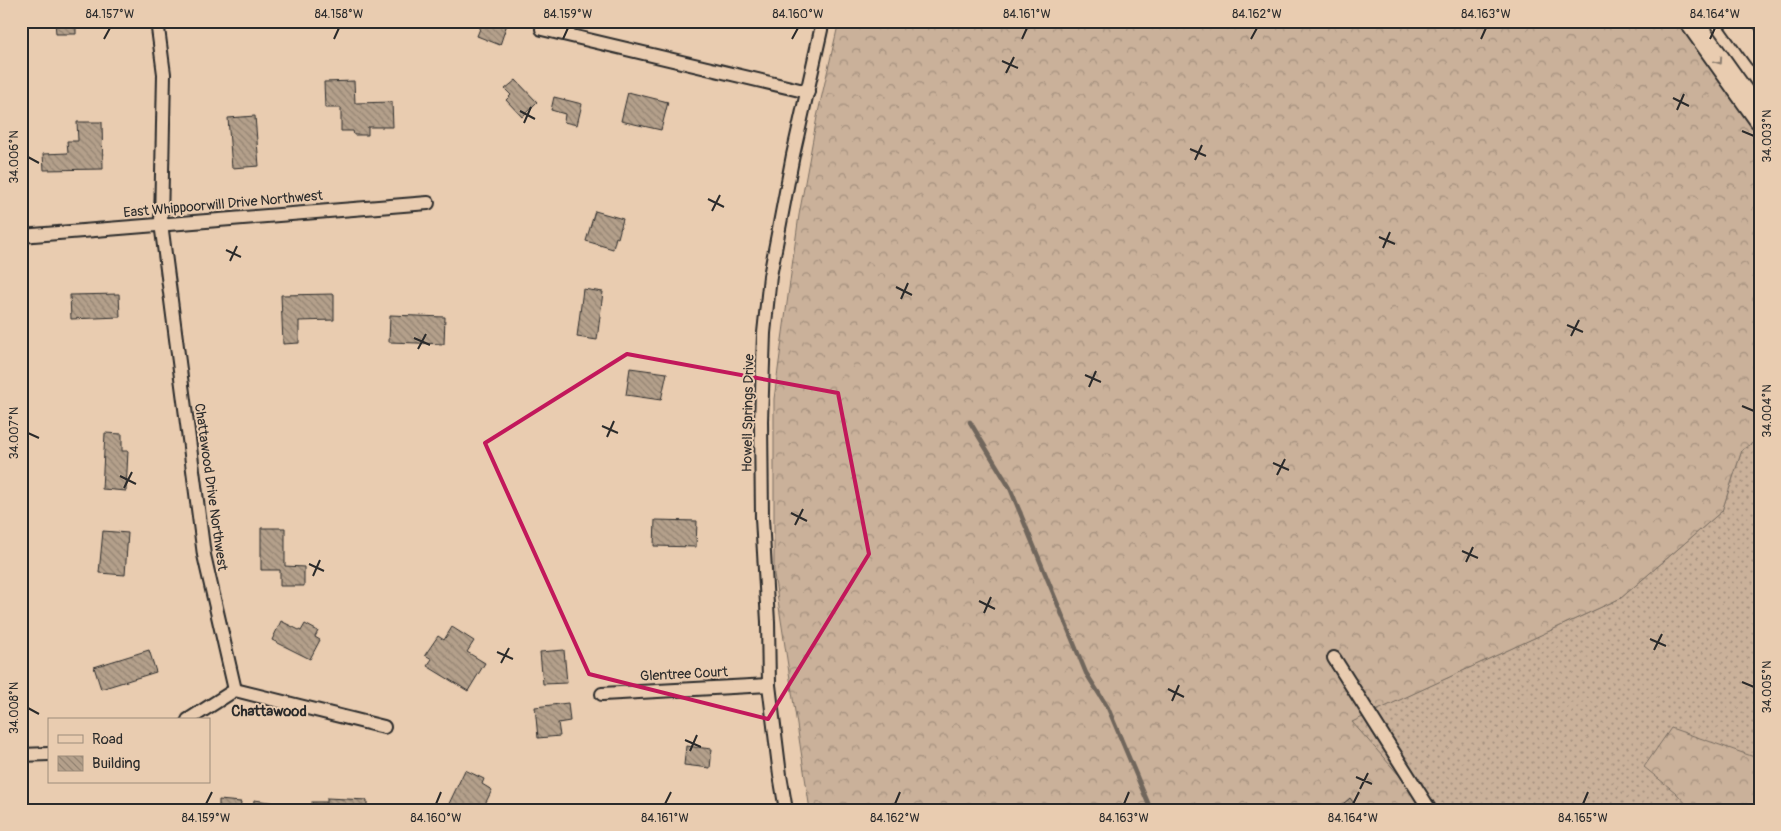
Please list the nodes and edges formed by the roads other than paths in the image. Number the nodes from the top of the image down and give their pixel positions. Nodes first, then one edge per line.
1 (157, 21) edge
2 (822, 21) edge
3 (1691, 21) edge
4 (1735, 21) edge
5 (542, 29) dead end
6 (1760, 56) edge
7 (808, 92) junction
8 (1760, 118) edge
9 (428, 203) dead end
10 (161, 223) junction
11 (21, 236) edge
12 (1334, 658) dead end
13 (769, 685) junction
14 (236, 690) junction
15 (602, 694) dead end
16 (191, 718) edge
17 (384, 727) dead end
18 (48, 754) edge
19 (21, 755) edge
20 (786, 810) edge
21 (1430, 810) edge

1 - 10 street, Chattawood Drive Northwest
2 - 7 street, Howell Springs Drive
3 -> 8 highway
4 - 6 highway
5 - 7 street
7 - 13 street, Howell Springs Drive
9 - 10 street, East Whippoorwill Drive Northwest
10 - 11 street, East Whippoorwill Drive Northwest
10 - 14 street, Chattawood Drive Northwest
12 - 21 street
13 - 15 street, Glentree Court
13 - 20 street, Howell Springs Drive
14 - 16 street
14 - 17 street
18 - 19 street

